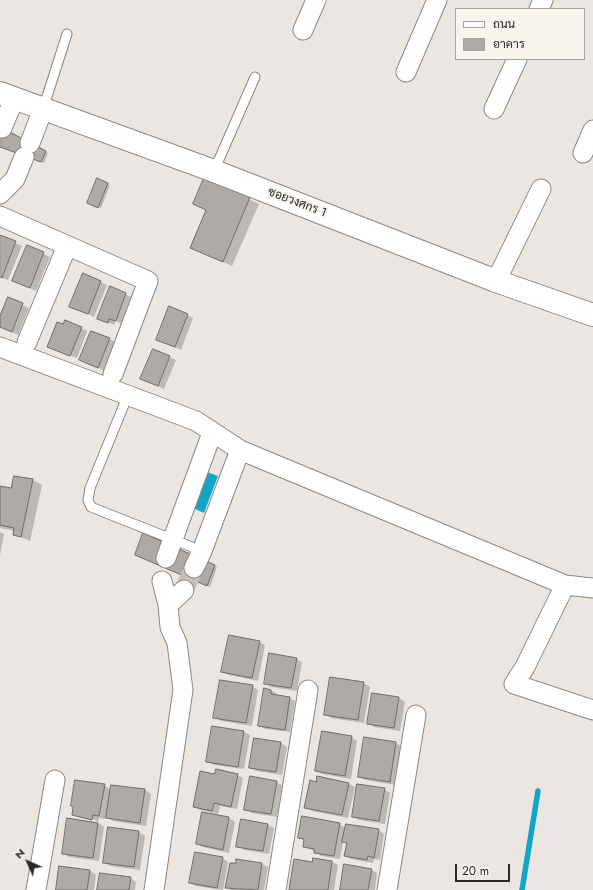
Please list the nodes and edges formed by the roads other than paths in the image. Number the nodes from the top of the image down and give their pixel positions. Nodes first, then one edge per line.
1 (316, 0) edge
2 (437, 0) edge
3 (303, 30) dead end
4 (67, 34) dead end
5 (517, 60) edge
6 (406, 72) dead end
7 (255, 77) dead end
8 (7, 96) edge
9 (43, 109) junction
10 (494, 109) dead end
11 (2, 128) dead end
12 (593, 130) edge
13 (583, 153) dead end
14 (214, 171) junction
15 (541, 189) dead end
16 (0, 194) edge
17 (0, 216) edge
18 (67, 246) junction
19 (496, 281) junction
20 (593, 316) edge
21 (27, 342) dead end
22 (0, 346) edge
23 (113, 374) dead end
24 (128, 395) junction
25 (212, 433) junction
26 (240, 450) junction
27 (172, 540) junction
28 (166, 558) dead end
29 (198, 559) joint
30 (162, 581) dead end
31 (592, 584) edge
32 (565, 585) junction
33 (184, 590) tunnel mouth
34 (168, 605) junction
35 (308, 690) dead end
36 (593, 710) edge
37 (416, 715) dead end
38 (55, 780) dead end
39 (36, 890) edge
40 (154, 890) edge
41 (276, 890) edge
42 (387, 890) edge

1 - 3 street
2 - 6 street
4 - 9 lane
5 - 10 street
7 - 14 lane
8 - 9 street, ซอยวงศกร 1
8 - 11 street
9 - 14 street, ซอยวงศกร 1
9 - 16 street
12 - 13 street
14 - 19 street, ซอยวงศกร 1
15 - 19 street
17 - 18 street
18 - 21 street
18 - 23 street
19 - 20 street, ซอยวงศกร 1
22 - 24 street
24 - 25 street
24 - 27 lane
25 - 26 street
25 - 27 street
26 - 29 street
26 - 32 street
27 - 28 street
27 - 29 lane
30 - 34 street
31 - 32 street
32 - 36 street
33 - 34 street
34 - 40 street
35 - 41 street
37 - 42 street
38 - 39 street

